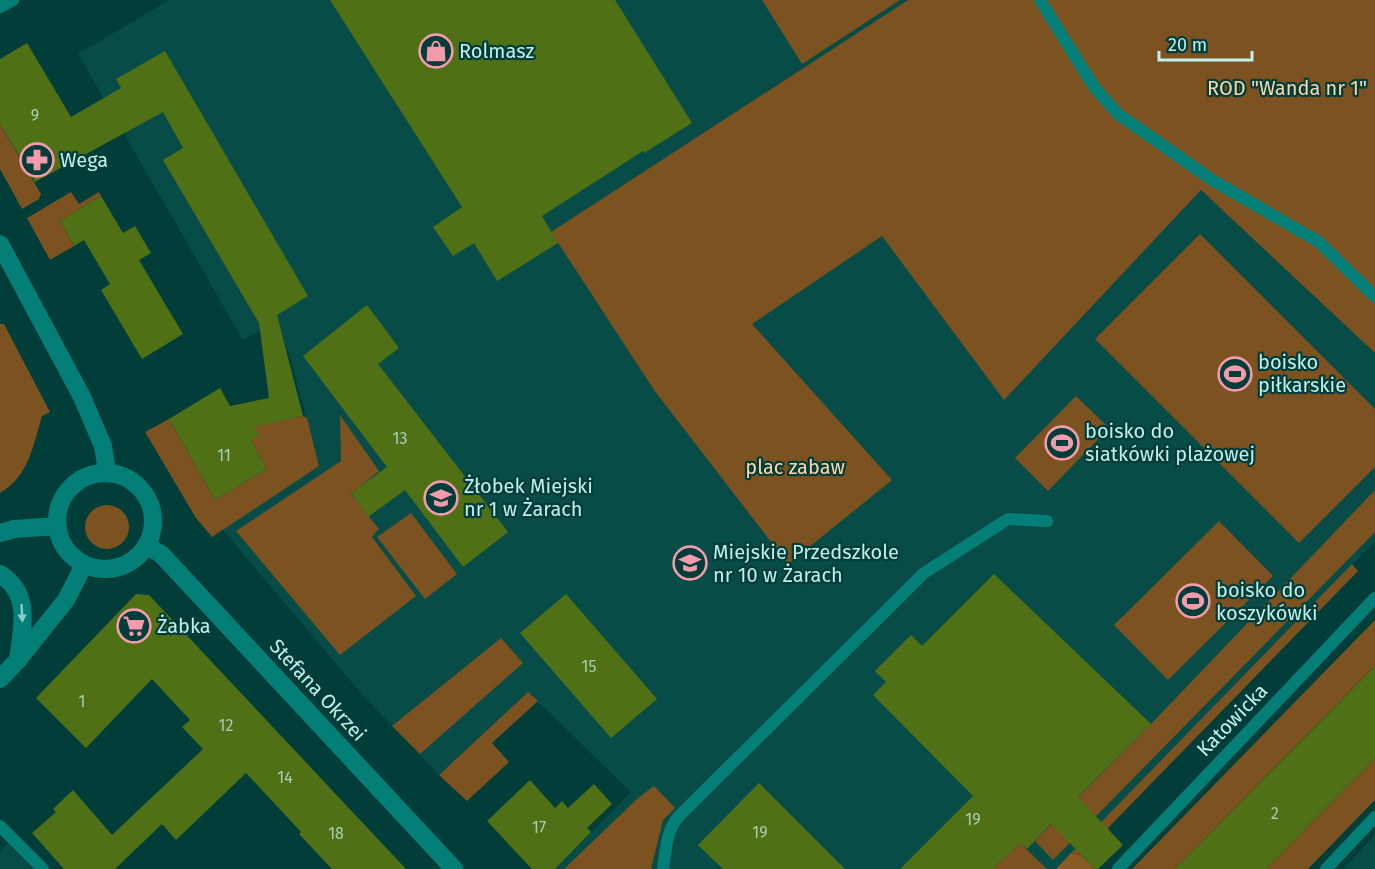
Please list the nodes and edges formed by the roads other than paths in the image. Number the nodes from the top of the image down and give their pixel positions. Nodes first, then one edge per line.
1 (13, 0) edge
2 (1040, 0) edge
3 (0, 7) edge
4 (0, 244) edge
5 (1375, 297) edge
6 (107, 472) junction
7 (1047, 521) dead end
8 (57, 526) junction
9 (0, 533) edge
10 (147, 546) junction
11 (84, 565) junction
12 (0, 574) edge
13 (1375, 598) edge
14 (18, 660) junction
15 (0, 679) edge
16 (1375, 817) edge
17 (0, 826) edge
18 (43, 869) edge
19 (454, 869) edge
20 (663, 869) edge
21 (1118, 869) edge
22 (1326, 869) edge

1 - 3 lane
2 - 5 lane
4 - 6 street
6 - 8 street
6 - 10 street
7 - 20 lane
8 - 9 street
8 - 11 street
10 - 11 street
10 - 19 street, Stefana Okrzei
11 - 14 street
12 -> 14 street
13 - 21 lane, Katowicka
14 - 15 street
16 - 22 lane
17 - 18 lane

